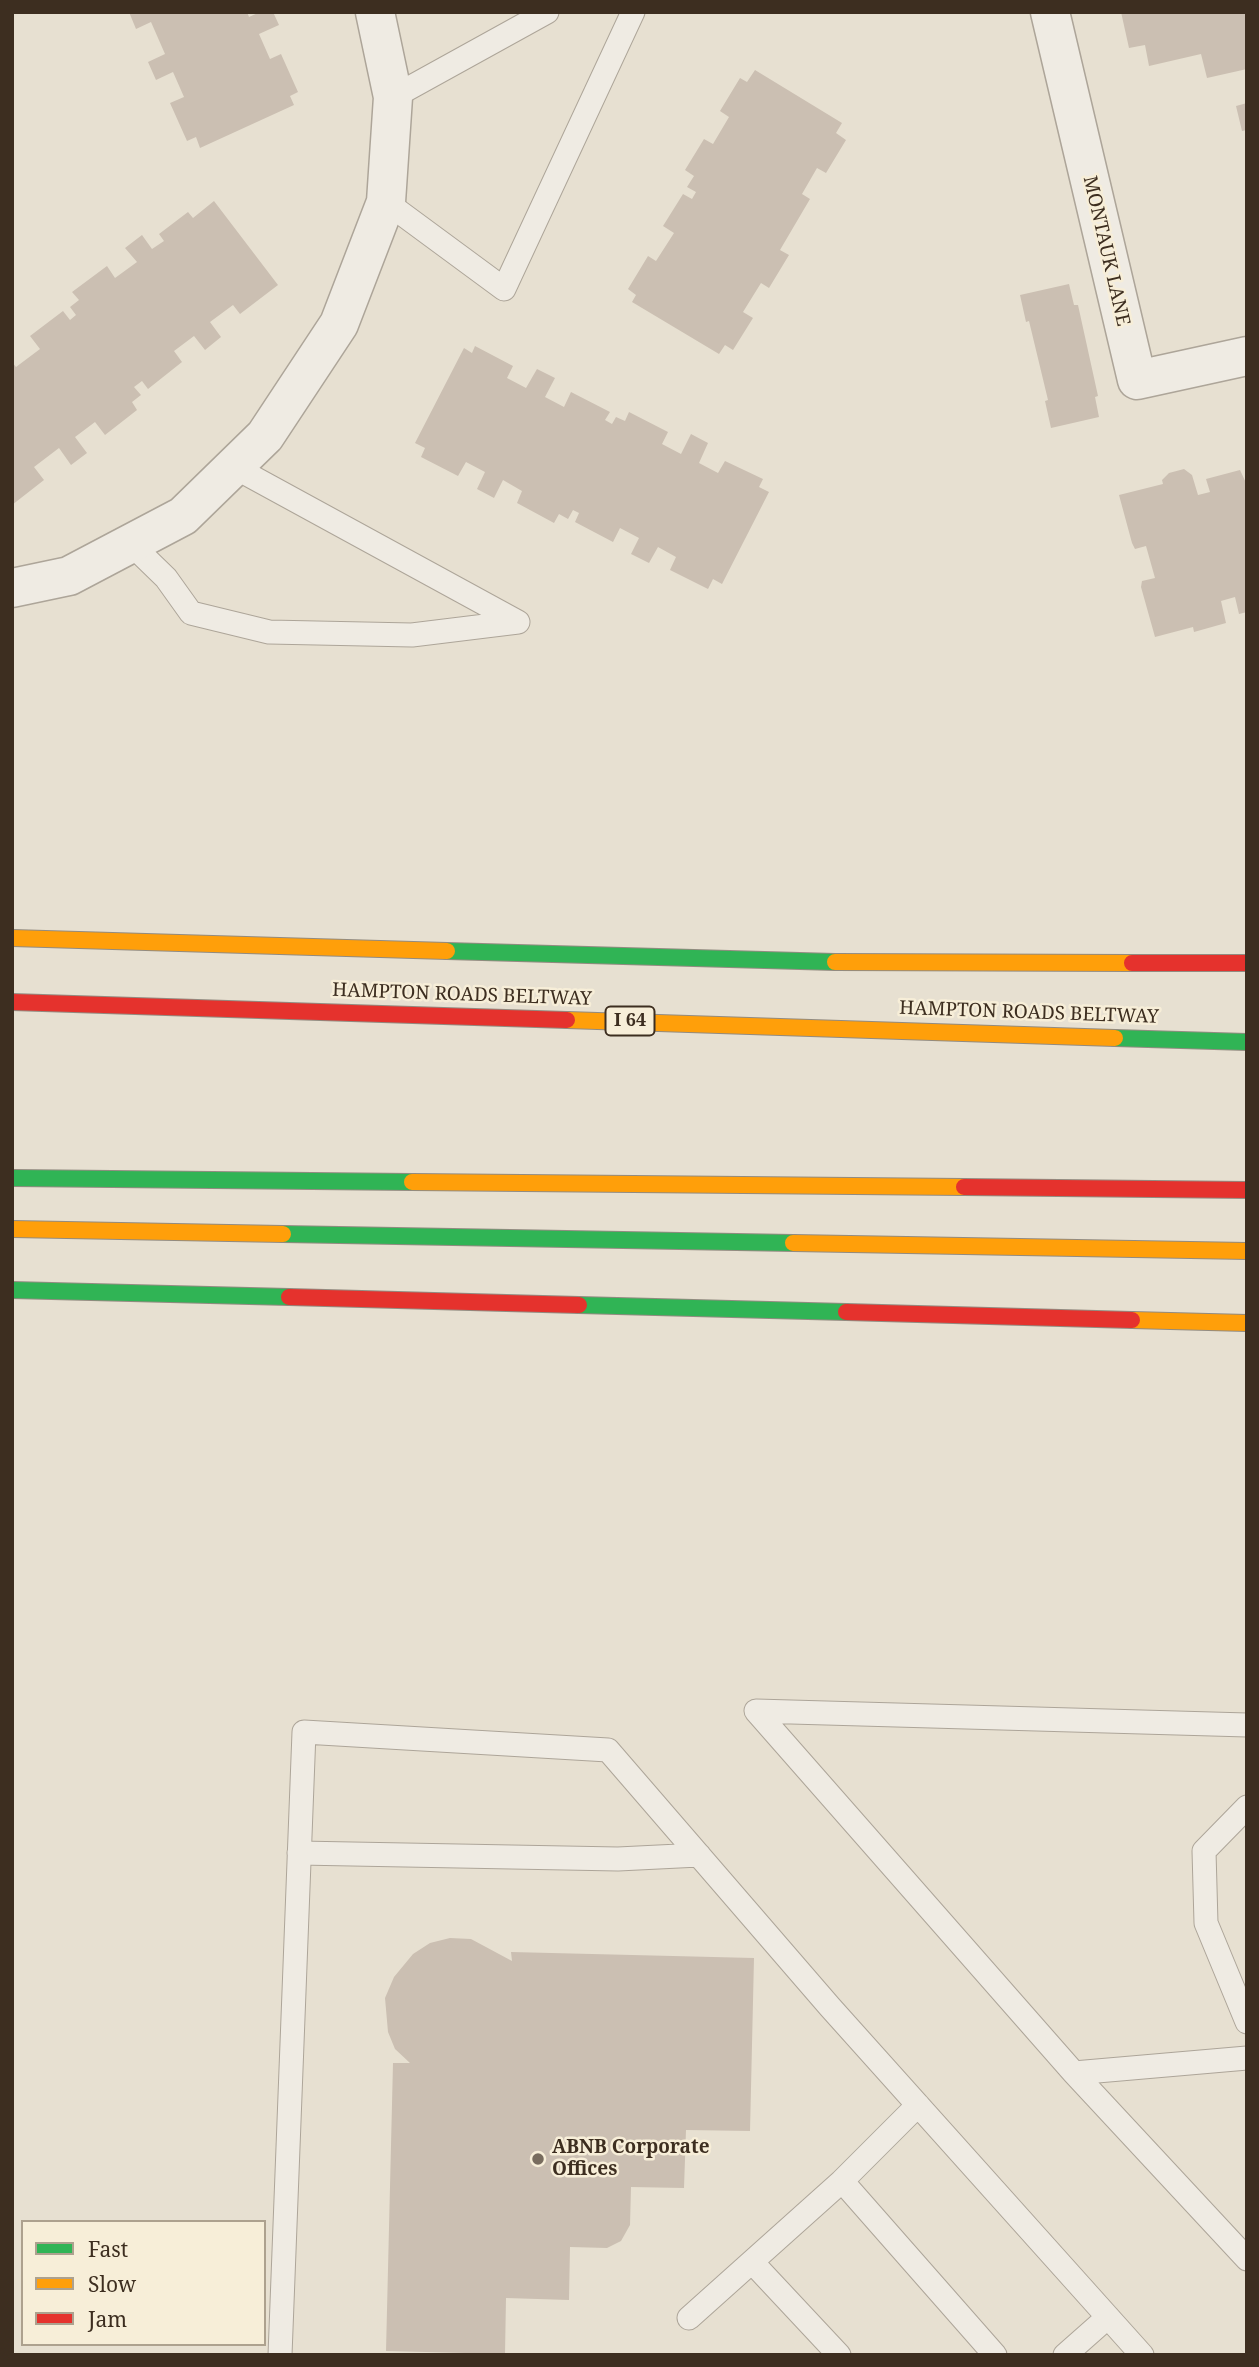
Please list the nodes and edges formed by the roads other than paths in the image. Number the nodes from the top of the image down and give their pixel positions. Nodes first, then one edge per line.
1 (375, 12) edge
2 (547, 12) edge
3 (633, 12) edge
4 (1050, 12) edge
5 (393, 97) junction
6 (386, 202) junction
7 (1247, 356) edge
8 (234, 467) junction
9 (131, 543) junction
10 (12, 588) edge
11 (12, 938) edge
12 (1247, 963) edge
13 (12, 1002) edge
14 (1247, 1042) edge
15 (12, 1178) edge
16 (1247, 1190) edge
17 (12, 1229) edge
18 (1247, 1251) edge
19 (12, 1290) edge
20 (1247, 1323) edge
21 (1247, 1725) edge
22 (1247, 1807) edge
23 (299, 1853) junction
24 (699, 1855) junction
25 (1247, 2022) edge
26 (1247, 2058) edge
27 (1074, 2073) junction
28 (918, 2105) junction
29 (842, 2181) junction
30 (1247, 2259) edge
31 (752, 2262) junction
32 (1108, 2317) junction
33 (690, 2318) dead end
34 (280, 2355) edge
35 (839, 2355) edge
36 (995, 2355) edge
37 (1065, 2355) edge
38 (1142, 2355) edge

1 - 5 street
2 - 5 lane
3 - 6 lane
4 - 7 street, MONTAUK LANE
5 - 6 street
6 - 8 street
8 - 9 street
8 - 9 lane
9 - 10 street
11 - 12 highway
13 - 14 highway, HAMPTON ROADS BELTWAY / I 64
15 - 16 highway
17 - 18 highway
19 - 20 highway
21 - 27 lane
22 - 25 lane
23 - 24 lane
23 - 24 lane
23 - 34 lane
24 - 28 lane
26 - 27 lane
27 - 30 lane
28 - 29 lane
28 - 32 lane
29 - 31 lane
29 - 36 lane
31 - 33 lane
31 - 35 lane
32 - 37 lane
32 - 38 lane

